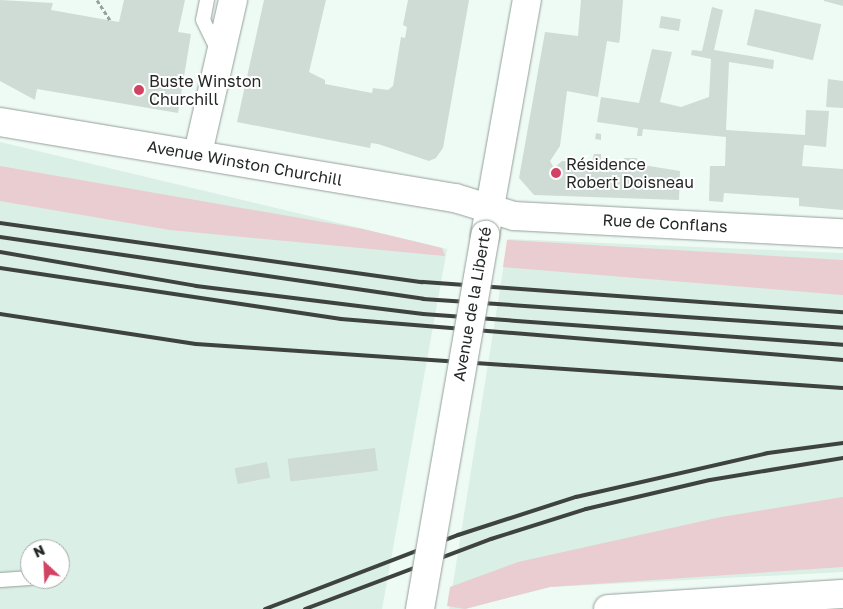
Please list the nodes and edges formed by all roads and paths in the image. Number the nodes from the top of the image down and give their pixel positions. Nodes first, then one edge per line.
1 (97, 0) edge
2 (207, 0) edge
3 (233, 0) edge
4 (527, 0) edge
5 (110, 20) dead end
6 (220, 53) junction
7 (0, 122) edge
8 (198, 153) junction
9 (487, 222) junction
10 (843, 233) edge
11 (20, 579) edge
12 (0, 580) edge
13 (843, 594) edge
14 (420, 609) edge
15 (608, 609) edge

1 - 5 path
2 - 6 lane
3 - 6 street
4 - 9 street, Avenue de la Liberté
6 - 8 street
7 - 8 street, Avenue Winston Churchill
8 - 9 street, Avenue Winston Churchill
9 - 10 street, Rue de Conflans
9 - 14 street, Avenue de la Liberté, bridge
11 - 12 lane
13 - 15 street

